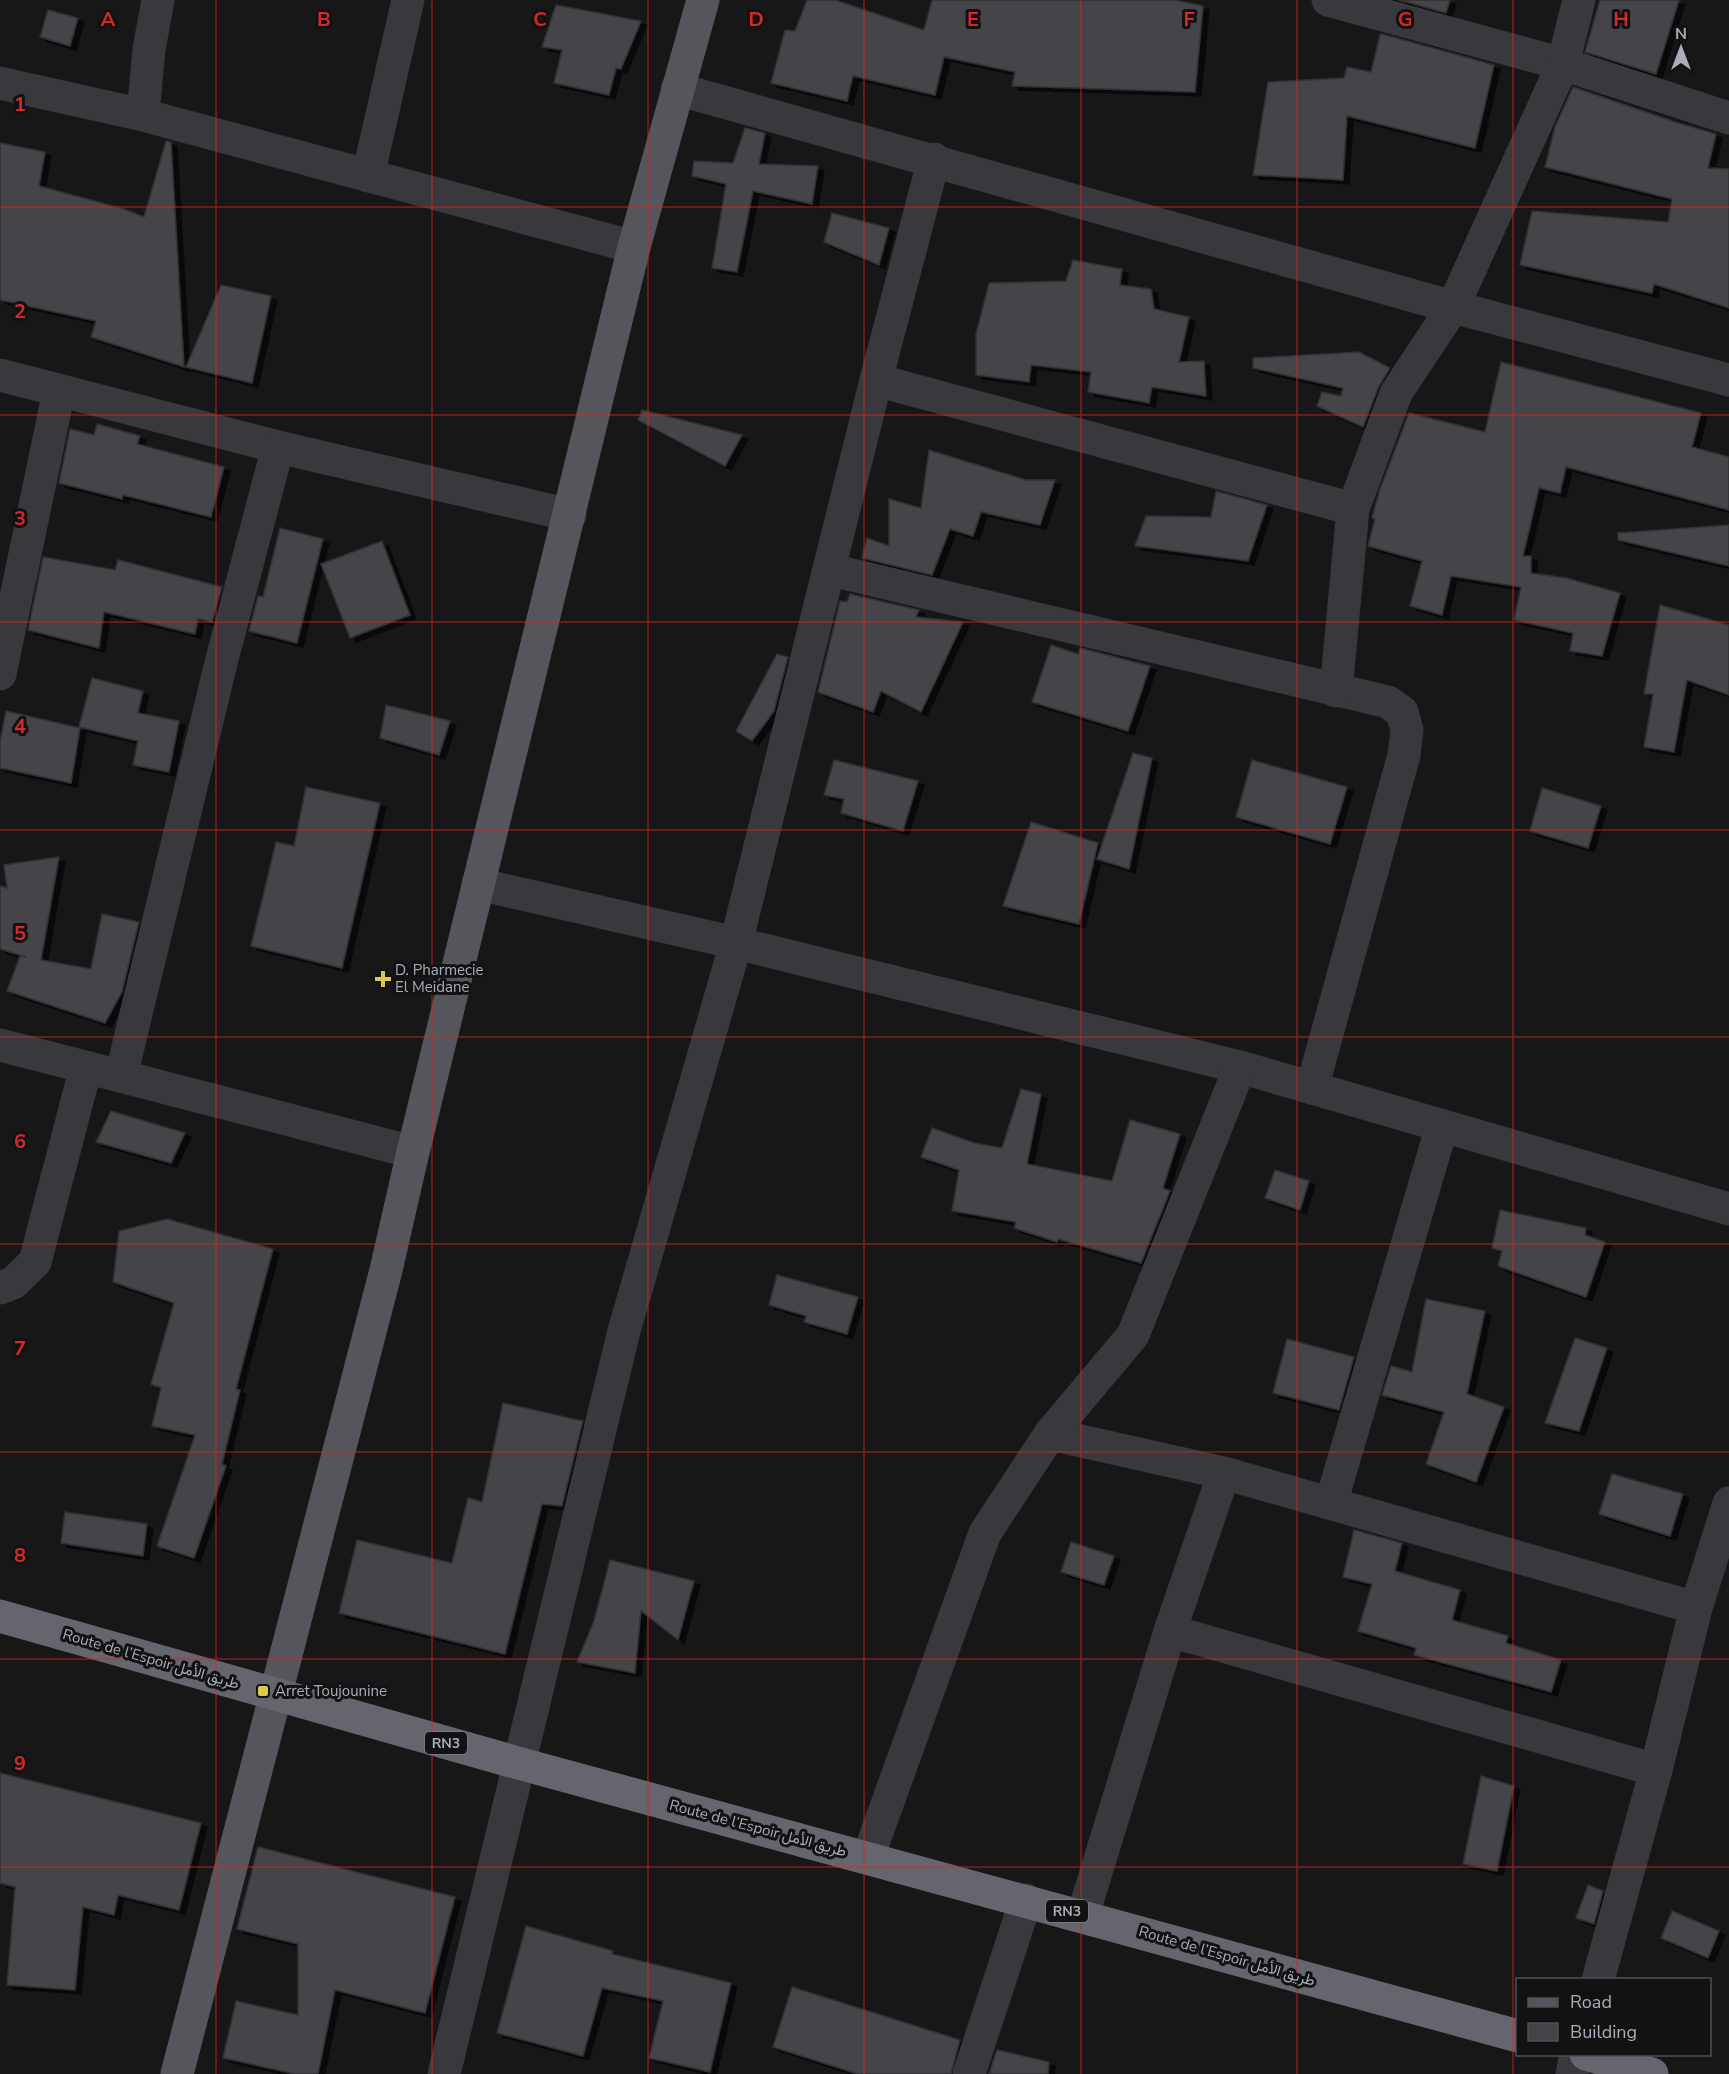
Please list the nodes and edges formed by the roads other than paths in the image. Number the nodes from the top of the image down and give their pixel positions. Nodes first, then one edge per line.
1 (158, 0) edge
2 (408, 0) edge
3 (703, 0) edge
4 (1329, 0) edge
5 (1579, 0) edge
6 (1563, 64) junction
7 (0, 83) edge
8 (677, 89) junction
9 (143, 115) junction
10 (1729, 118) edge
11 (934, 159) junction
12 (368, 176) junction
13 (634, 247) junction
14 (1453, 307) junction
15 (0, 375) edge
16 (876, 380) junction
17 (1729, 380) edge
18 (59, 391) junction
19 (279, 447) junction
20 (1353, 509) junction
21 (570, 514) junction
22 (831, 570) junction
23 (0, 674) edge
24 (1336, 691) junction
25 (478, 884) junction
26 (736, 943) junction
27 (0, 1045) edge
28 (1239, 1067) junction
29 (86, 1068) junction
30 (121, 1076) junction
31 (1312, 1088) junction
32 (1442, 1126) junction
33 (412, 1152) junction
34 (1729, 1209) edge
35 (0, 1288) edge
36 (1050, 1434) junction
37 (1224, 1473) junction
38 (1331, 1503) junction
39 (1729, 1503) edge
40 (1696, 1608) junction
41 (0, 1616) edge
42 (1170, 1631) junction
43 (277, 1695) junction
44 (518, 1763) junction
45 (1656, 1770) junction
46 (868, 1857) junction
47 (1026, 1900) junction
48 (1083, 1916) junction
49 (1599, 1978) edge
50 (1516, 2035) edge
51 (1576, 2056) edge
52 (1589, 2056) edge
53 (177, 2074) edge
54 (444, 2074) edge
55 (969, 2074) edge
56 (1572, 2074) edge
57 (1652, 2074) edge

1 - 9 street
2 - 12 street
3 - 8 main road
4 - 6 street
5 - 6 street
6 - 10 street
6 - 14 street
7 - 9 street
8 - 11 street
8 - 13 main road
9 - 12 street
11 - 14 street
11 - 16 street
12 - 13 street
13 - 21 main road
14 - 17 street
14 - 20 street
15 - 18 street
16 - 20 street
16 - 22 street
18 - 19 street
18 - 23 street
19 - 21 street
19 - 30 street
20 - 24 street
21 - 25 main road
22 - 24 street
22 - 26 street
24 - 31 street
25 - 26 street
25 - 33 main road
26 - 28 street
26 - 44 street
27 - 29 street
28 - 31 street
28 - 36 street
29 - 30 street
29 - 35 street
30 - 33 street
31 - 32 street
32 - 34 street
32 - 38 street
33 - 43 main road
36 - 37 street
36 - 46 street
37 - 38 street
37 - 42 street
38 - 40 street
39 - 40 street
40 - 45 street
41 - 43 highway, Route de l’Espoir طريق الأمل / RN3
42 - 45 street
42 - 48 street
43 - 44 highway, Route de l’Espoir طريق الأمل / RN3
43 - 53 main road
44 - 46 highway, Route de l’Espoir طريق الأمل / RN3
44 - 54 street
45 - 49 street
46 - 47 highway, Route de l’Espoir طريق الأمل / RN3
47 - 48 highway, Route de l’Espoir طريق الأمل / RN3
47 - 55 street
48 - 50 highway, Route de l’Espoir طريق الأمل / RN3
51 - 56 street
52 - 57 highway

